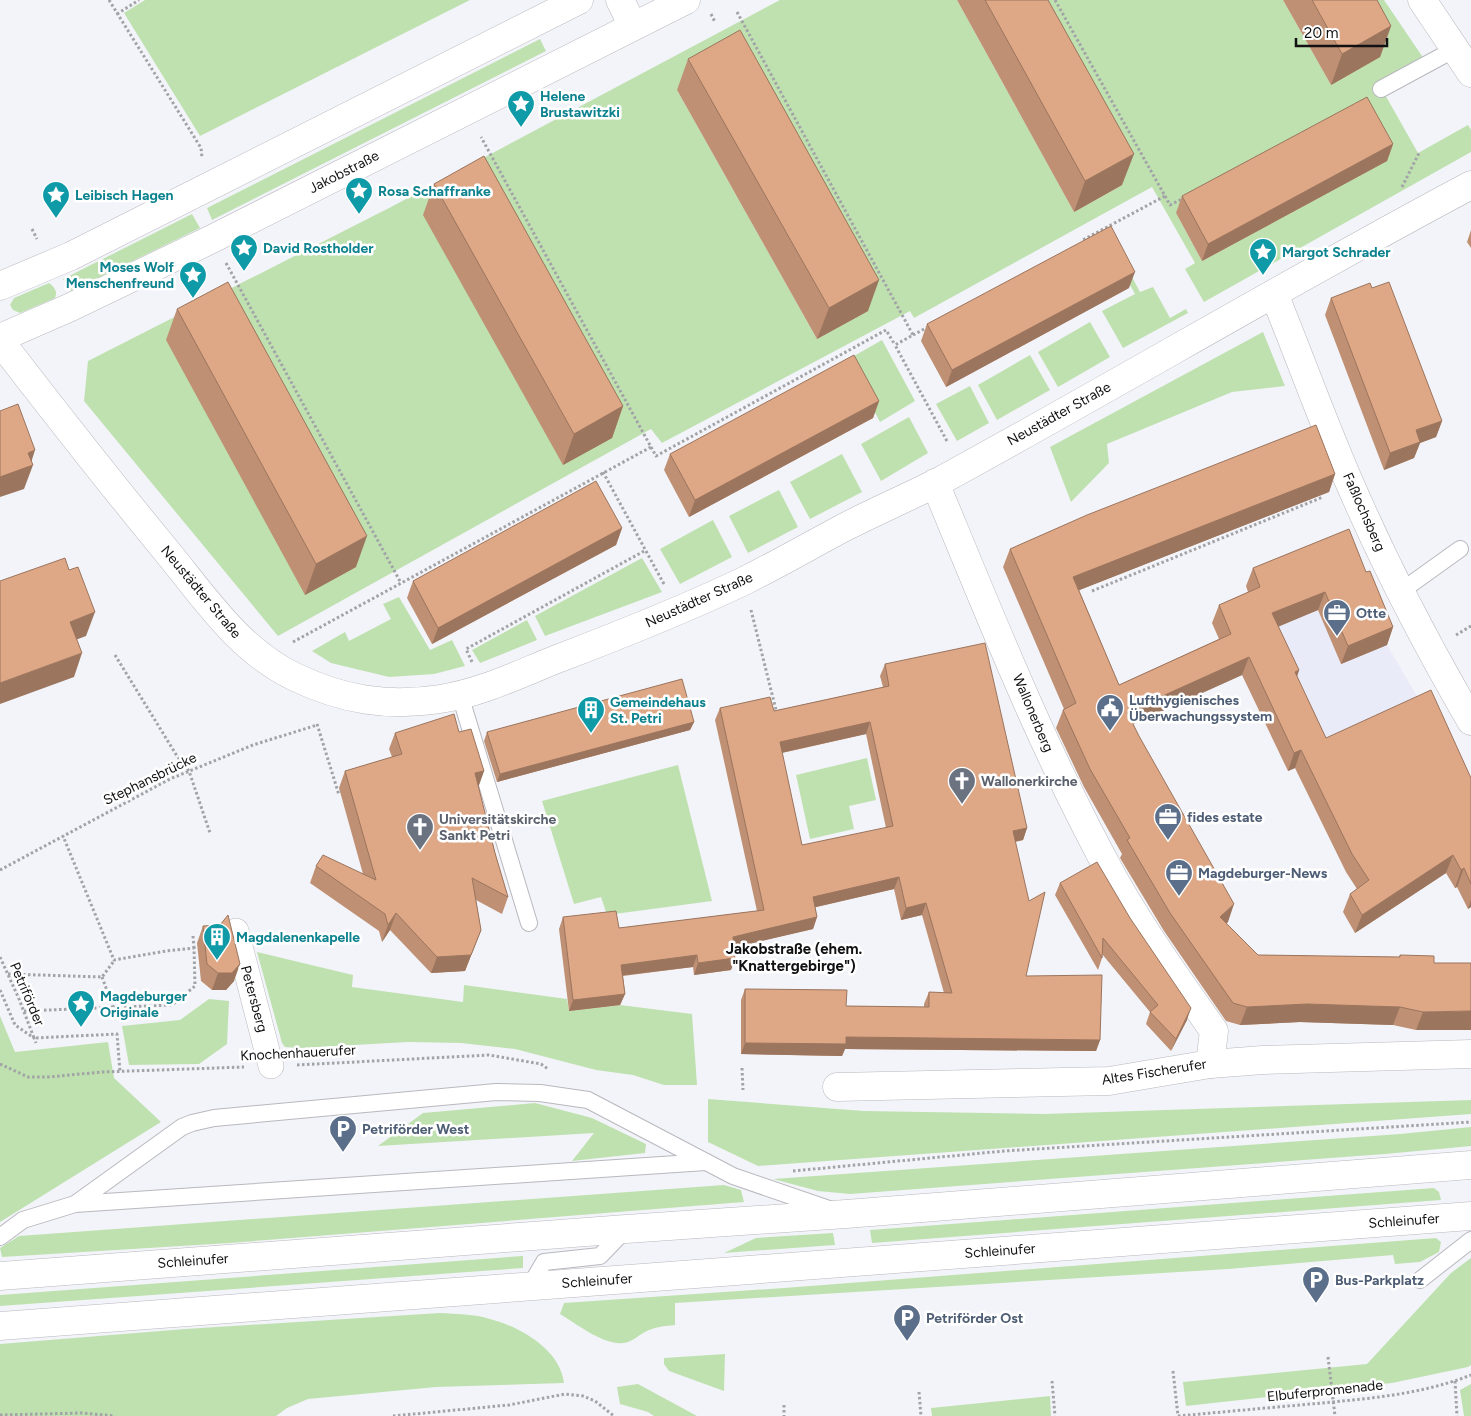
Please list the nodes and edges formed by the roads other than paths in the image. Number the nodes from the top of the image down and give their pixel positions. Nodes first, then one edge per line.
1 (579, 0) edge
2 (620, 0) edge
3 (686, 0) edge
4 (1422, 0) edge
5 (633, 26) junction
6 (1456, 50) junction
7 (1471, 73) edge
8 (1382, 89) dead end
9 (1471, 185) edge
10 (0, 286) edge
11 (1274, 294) junction
12 (0, 340) edge
13 (935, 483) junction
14 (1460, 549) dead end
15 (1400, 592) junction
16 (472, 691) junction
17 (1471, 721) edge
18 (529, 923) dead end
19 (236, 931) dead end
20 (1471, 1054) edge
21 (1210, 1064) junction
22 (272, 1066) road end
23 (836, 1087) dead end
24 (706, 1162) junction
25 (1471, 1165) edge
26 (74, 1204) junction
27 (846, 1214) junction
28 (1471, 1216) edge
29 (626, 1229) junction
30 (0, 1237) edge
31 (1471, 1240) edge
32 (0, 1276) edge
33 (1420, 1280) dead end
34 (530, 1286) junction
35 (0, 1326) edge

1 - 10 street
2 - 5 street
3 - 5 street, Jakobstraße
4 - 6 street
5 - 12 street, Jakobstraße
6 - 7 street
6 - 8 lane
9 - 11 street, Neustädter Straße
11 - 13 street, Neustädter Straße
11 - 15 street, Faßlochsberg
12 - 16 street, Neustädter Straße
13 - 16 street, Neustädter Straße
13 - 21 street, Wallonerberg
14 - 15 lane
15 - 17 street, Faßlochsberg
16 - 18 lane
19 - 22 street, Petersberg
20 - 21 street, Altes Fischerufer
21 - 23 street, Altes Fischerufer
24 - 26 lane
24 - 26 lane
24 - 27 lane
25 - 27 street, Schleinufer
26 - 30 lane
27 - 29 street, Schleinufer
28 - 34 street, Schleinufer
29 - 32 street, Schleinufer
29 - 34 lane, Schleinufer
31 - 33 lane
34 - 35 street, Schleinufer

